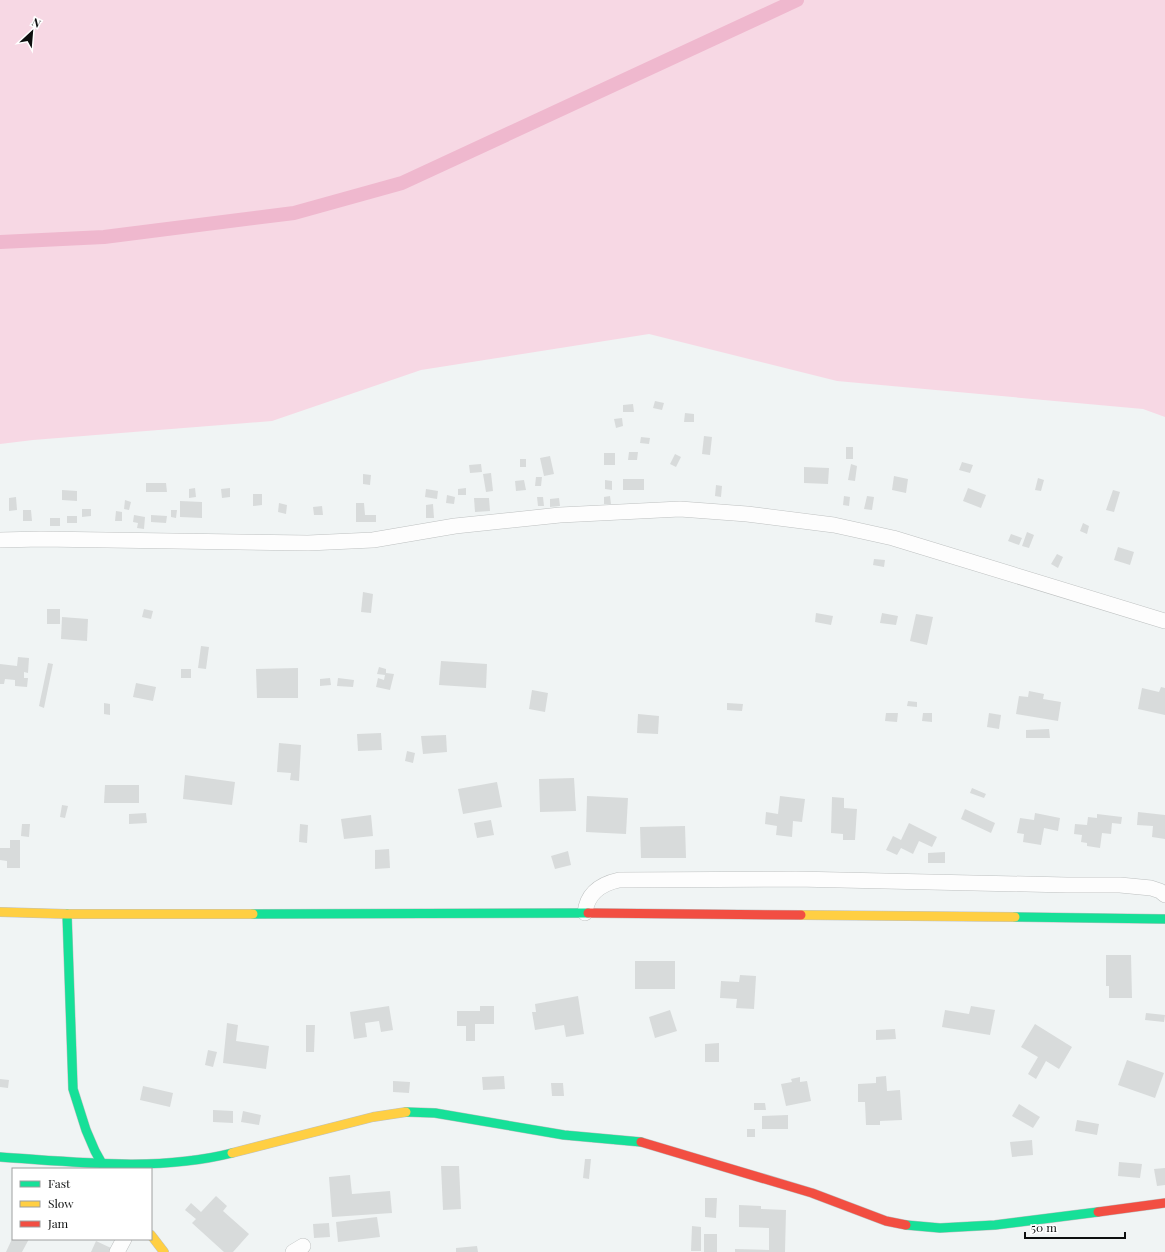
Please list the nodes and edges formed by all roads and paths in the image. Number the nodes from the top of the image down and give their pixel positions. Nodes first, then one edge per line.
1 (0, 540) edge
2 (1165, 621) edge
3 (1165, 895) edge
4 (0, 912) edge
5 (585, 912) junction
6 (67, 914) junction
7 (1165, 920) edge
8 (0, 1157) edge
9 (103, 1167) edge
10 (1165, 1203) edge
11 (152, 1236) edge
12 (123, 1240) edge
13 (117, 1252) edge
14 (164, 1252) edge

1 - 2 street
3 - 5 street
4 - 6 main road
5 - 6 main road
5 - 7 main road
6 - 9 main road
8 - 9 main road
9 - 10 main road
11 - 14 main road
12 - 13 street

